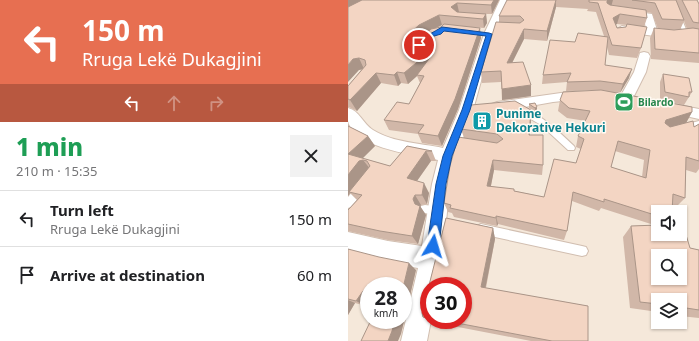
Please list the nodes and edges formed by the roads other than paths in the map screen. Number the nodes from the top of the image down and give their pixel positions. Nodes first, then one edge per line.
1 (507, 2) edge
2 (674, 6) edge
3 (611, 11) edge
4 (652, 33) junction
5 (618, 34) edge
6 (686, 35) junction
7 (699, 36) edge
8 (644, 56) dead end
9 (598, 95) edge
10 (642, 102) edge
11 (514, 105) junction
12 (657, 105) edge
13 (466, 110) junction
14 (348, 113) edge
15 (699, 114) edge
16 (699, 124) edge
17 (675, 130) edge
18 (455, 147) junction
19 (571, 148) dead end
20 (367, 181) edge
21 (348, 204) edge
22 (471, 227) edge
23 (348, 242) edge
24 (582, 251) dead end
25 (431, 259) junction
26 (416, 341) edge

1 - 13 street
2 - 6 lane
3 - 4 street
4 - 5 street
4 - 6 street
6 - 7 lane
8 - 10 street
9 - 11 street
11 - 13 street
11 - 19 lane
12 - 15 street
13 - 18 street
14 - 18 street
16 - 17 lane
18 - 25 street
20 - 21 lane
22 - 24 lane
23 - 25 street
25 - 26 street

